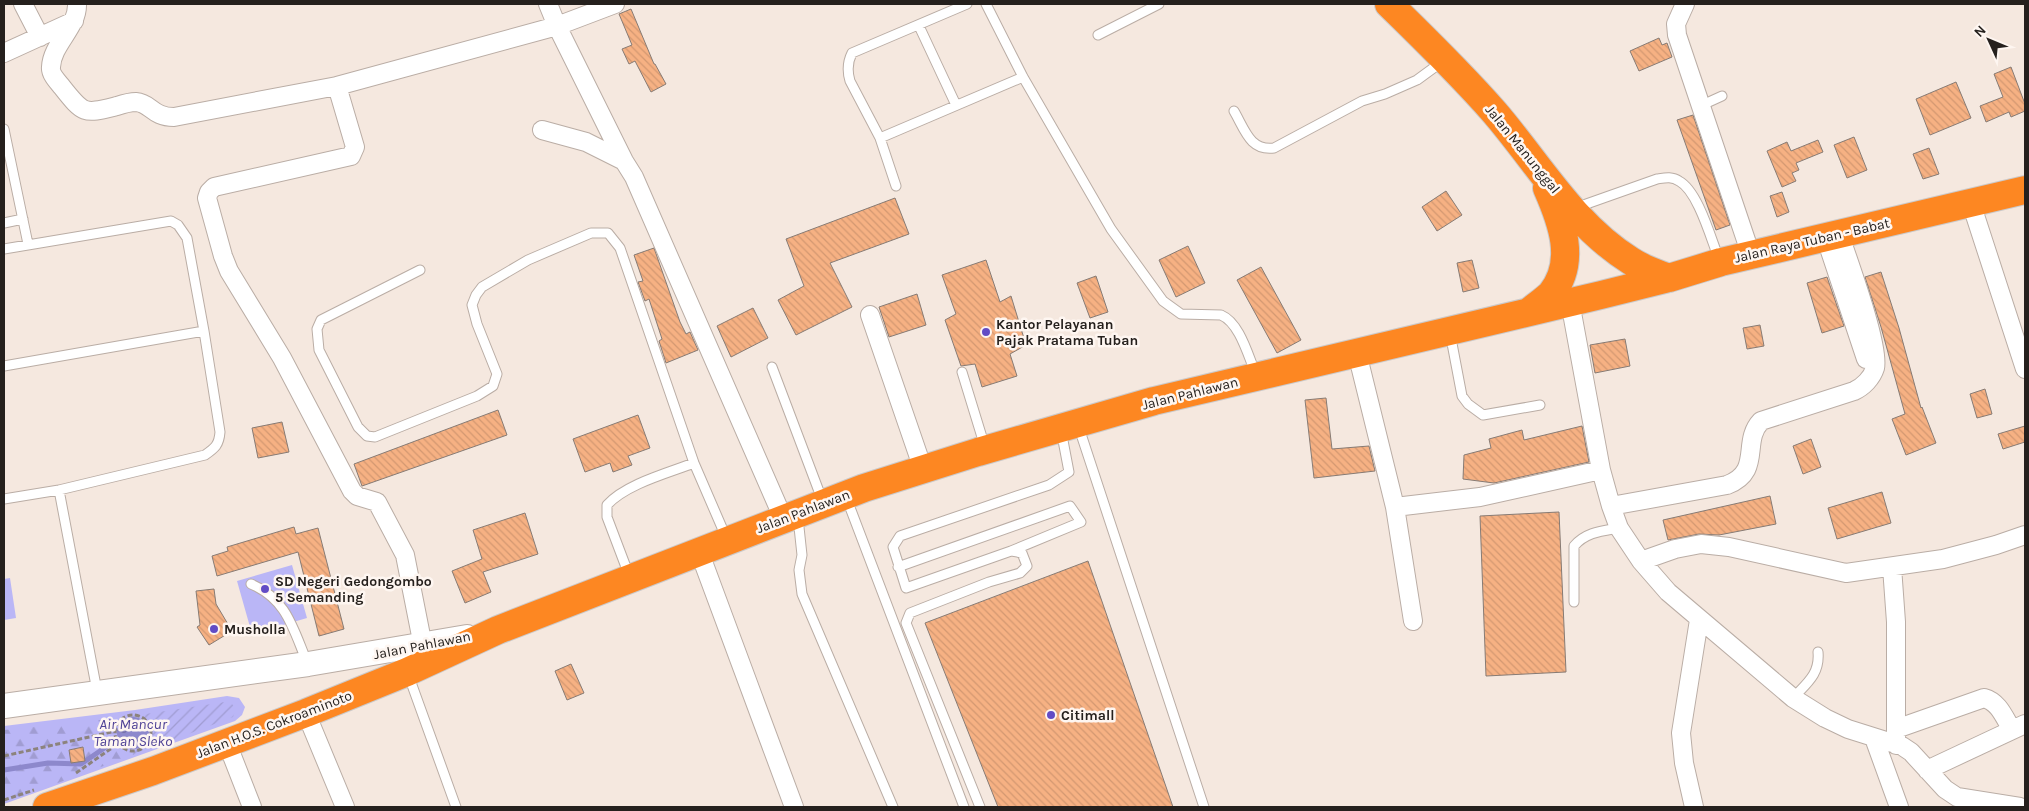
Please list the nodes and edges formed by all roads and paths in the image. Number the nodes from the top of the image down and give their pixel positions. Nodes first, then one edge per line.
1 (23, 4) edge
2 (77, 4) edge
3 (87, 4) edge
4 (548, 4) edge
5 (615, 4) edge
6 (967, 4) edge
7 (986, 4) edge
8 (1159, 4) edge
9 (1685, 4) edge
10 (1401, 7) edge
11 (71, 22) junction
12 (557, 26) junction
13 (919, 26) junction
14 (1098, 35) dead end
15 (40, 37) junction
16 (4, 53) edge
17 (1445, 59) junction
18 (1023, 77) junction
19 (338, 86) junction
20 (1722, 96) dead end
21 (956, 106) junction
22 (1700, 106) junction
23 (1234, 111) dead end
24 (4, 129) edge
25 (542, 130) dead end
26 (880, 138) junction
27 (624, 161) junction
28 (1538, 169) junction
29 (896, 186) dead end
30 (2025, 190) edge
31 (1971, 203) junction
32 (1573, 209) junction
33 (23, 219) junction
34 (4, 223) edge
35 (1832, 235) junction
36 (28, 244) junction
37 (4, 249) edge
38 (1751, 256) junction
39 (1720, 262) junction
40 (420, 270) dead end
41 (1669, 278) junction
42 (1601, 295) joint
43 (1570, 302) junction
44 (1529, 312) junction
45 (870, 315) dead end
46 (204, 331) junction
47 (1449, 331) junction
48 (1357, 352) junction
49 (4, 366) edge
50 (772, 367) dead end
51 (2025, 369) edge
52 (962, 372) dead end
53 (1257, 376) junction
54 (1540, 405) dead end
55 (1069, 425) junction
56 (986, 450) junction
57 (694, 463) junction
58 (923, 470) junction
59 (1601, 470) junction
60 (59, 490) junction
61 (4, 498) edge
62 (834, 498) junction
63 (1611, 506) junction
64 (1395, 507) junction
65 (790, 515) junction
66 (1619, 528) junction
67 (2025, 536) edge
68 (727, 540) junction
69 (699, 551) junction
70 (1011, 551) junction
71 (1641, 560) junction
72 (898, 567) junction
73 (1892, 567) junction
74 (630, 578) junction
75 (251, 584) dead end
76 (1574, 602) dead end
77 (910, 613) junction
78 (891, 616) junction
79 (1699, 620) junction
80 (1413, 621) dead end
81 (498, 630) junction
82 (423, 646) junction
83 (1818, 652) dead end
84 (308, 664) junction
85 (407, 672) junction
86 (97, 694) junction
87 (1793, 698) junction
88 (4, 706) edge
89 (306, 713) junction
90 (2019, 727) edge
91 (116, 731) junction
92 (1896, 737) junction
93 (1874, 738) junction
94 (119, 743) junction
95 (227, 743) junction
96 (4, 756) edge
97 (1927, 770) junction
98 (71, 775) dead end
99 (41, 798) edge
100 (4, 800) edge
101 (252, 807) edge
102 (345, 807) edge
103 (456, 807) edge
104 (794, 807) edge
105 (893, 807) edge
106 (964, 807) edge
107 (980, 807) edge
108 (1204, 807) edge
109 (1694, 807) edge
110 (1899, 807) edge
111 (2020, 807) edge

1 - 15 street
2 - 11 street
3 - 11 street
4 - 12 street
5 - 12 street
6 - 13 lane
7 - 18 lane
8 - 14 lane
9 - 22 street
10 - 17 highway, Jalan Manunggal
11 - 15 street
11 - 19 street
12 - 19 street
12 - 27 street
13 - 21 lane
13 - 26 lane
15 - 16 street
17 - 23 lane
17 - 28 highway, Jalan Manunggal
18 - 21 lane
18 - 53 lane
19 - 82 street
20 - 22 lane
21 - 26 lane
22 - 38 street
24 - 33 lane
25 - 27 street
26 - 29 lane
27 - 65 street
28 - 32 highway, Jalan Manunggal
28 - 44 highway
30 - 31 highway, Jalan Raya Tuban - Babat
31 - 35 highway, Jalan Raya Tuban - Babat
31 - 51 street
32 - 39 lane
32 - 41 highway, Jalan Manunggal
33 - 34 lane
33 - 36 lane
35 - 38 highway, Jalan Raya Tuban - Babat
35 - 63 street
36 - 37 lane
36 - 46 lane
38 - 39 highway, Jalan Raya Tuban - Babat
39 - 41 highway, Jalan Raya Tuban - Babat
40 - 57 lane
41 - 42 highway, Jalan Raya Tuban - Babat
42 - 43 highway, Jalan Pahlawan
43 - 44 highway, Jalan Pahlawan
43 - 59 street
44 - 47 highway, Jalan Pahlawan
45 - 58 street
46 - 49 lane
46 - 60 lane
47 - 48 highway, Jalan Pahlawan
47 - 54 lane
48 - 53 highway, Jalan Pahlawan
48 - 64 street
50 - 62 lane
52 - 56 lane
53 - 55 highway, Jalan Pahlawan
55 - 56 highway, Jalan Pahlawan
55 - 72 lane
55 - 108 lane
56 - 58 highway, Jalan Pahlawan
57 - 68 lane
57 - 74 lane
58 - 62 highway, Jalan Pahlawan
59 - 63 street
59 - 64 street
60 - 61 lane
60 - 86 lane
62 - 65 highway, Jalan Pahlawan
62 - 78 lane
63 - 66 street
64 - 80 street
65 - 68 highway, Jalan Pahlawan
65 - 105 lane
66 - 71 street
66 - 76 lane
67 - 73 street
68 - 69 highway, Jalan Pahlawan
69 - 74 highway, Jalan Pahlawan
69 - 104 street
70 - 72 lane
70 - 72 lane
70 - 77 lane
71 - 73 street
71 - 79 street
73 - 92 street
74 - 81 highway, Jalan Pahlawan
75 - 84 lane
77 - 78 lane
77 - 107 lane
78 - 106 lane
79 - 87 street
79 - 109 street
81 - 82 main road, Jalan Pahlawan
81 - 85 highway, Jalan H.O.S. Cokroaminoto
82 - 84 main road, Jalan Pahlawan
83 - 87 lane
84 - 86 main road, Jalan Pahlawan
85 - 89 highway, Jalan H.O.S. Cokroaminoto
85 - 103 lane
86 - 88 main road, Jalan Pahlawan
87 - 93 street
89 - 95 highway, Jalan H.O.S. Cokroaminoto
89 - 102 street
90 - 92 street
90 - 97 street
91 - 94 path
91 - 94 path
91 - 96 path
92 - 93 street
92 - 97 street
93 - 110 street
94 - 98 path
95 - 99 highway, Jalan H.O.S. Cokroaminoto
95 - 101 street
97 - 111 street
99 - 100 path

